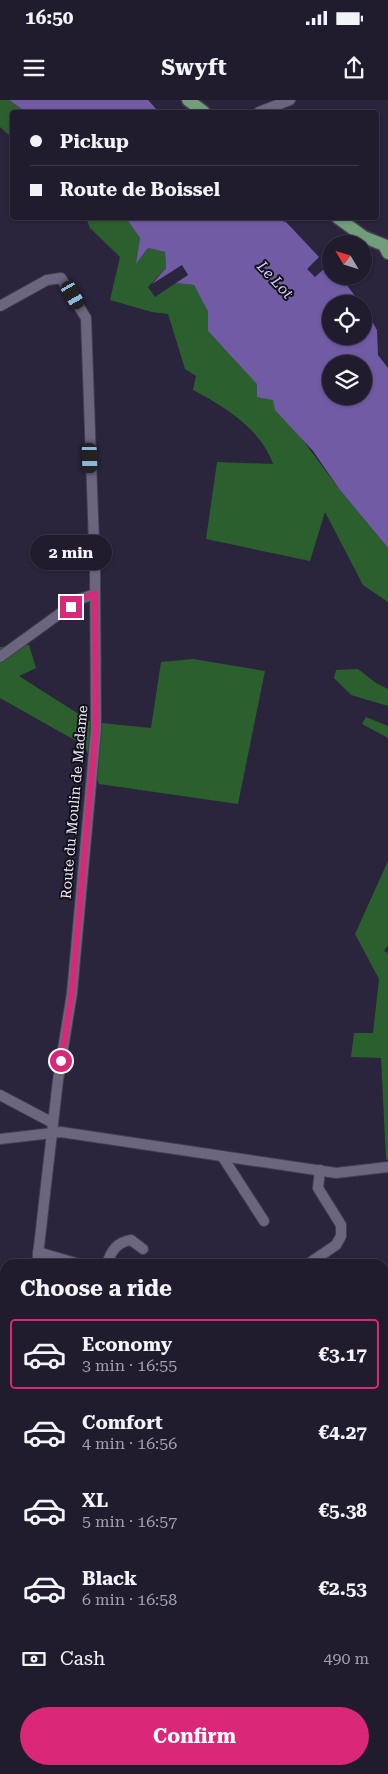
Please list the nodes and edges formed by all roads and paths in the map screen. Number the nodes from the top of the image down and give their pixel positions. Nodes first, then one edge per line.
1 (188, 100) edge
2 (290, 100) edge
3 (201, 110) edge
4 (264, 110) edge
5 (341, 220) edge
6 (387, 247) edge
7 (0, 306) edge
8 (95, 594) junction
9 (0, 657) edge
10 (0, 1095) edge
11 (52, 1127) junction
12 (0, 1139) edge
13 (222, 1156) junction
14 (388, 1167) edge
15 (320, 1170) junction
16 (264, 1221) dead end
17 (143, 1249) dead end
18 (38, 1252) junction
19 (37, 1259) edge
20 (61, 1259) edge
21 (109, 1259) edge
22 (315, 1259) edge

1 - 3 main road
2 - 4 street
5 - 6 main road
7 - 8 street, Route du Moulin de Madame
8 - 9 street
8 - 11 street, Route du Moulin de Madame
10 - 11 street
11 - 12 street
11 - 13 street
11 - 18 street, Route du Moulin de Madame
13 - 15 street
13 - 16 street
14 - 15 street
15 - 22 street
17 - 21 street
18 - 19 street, Route du Moulin de Madame
18 - 20 street

